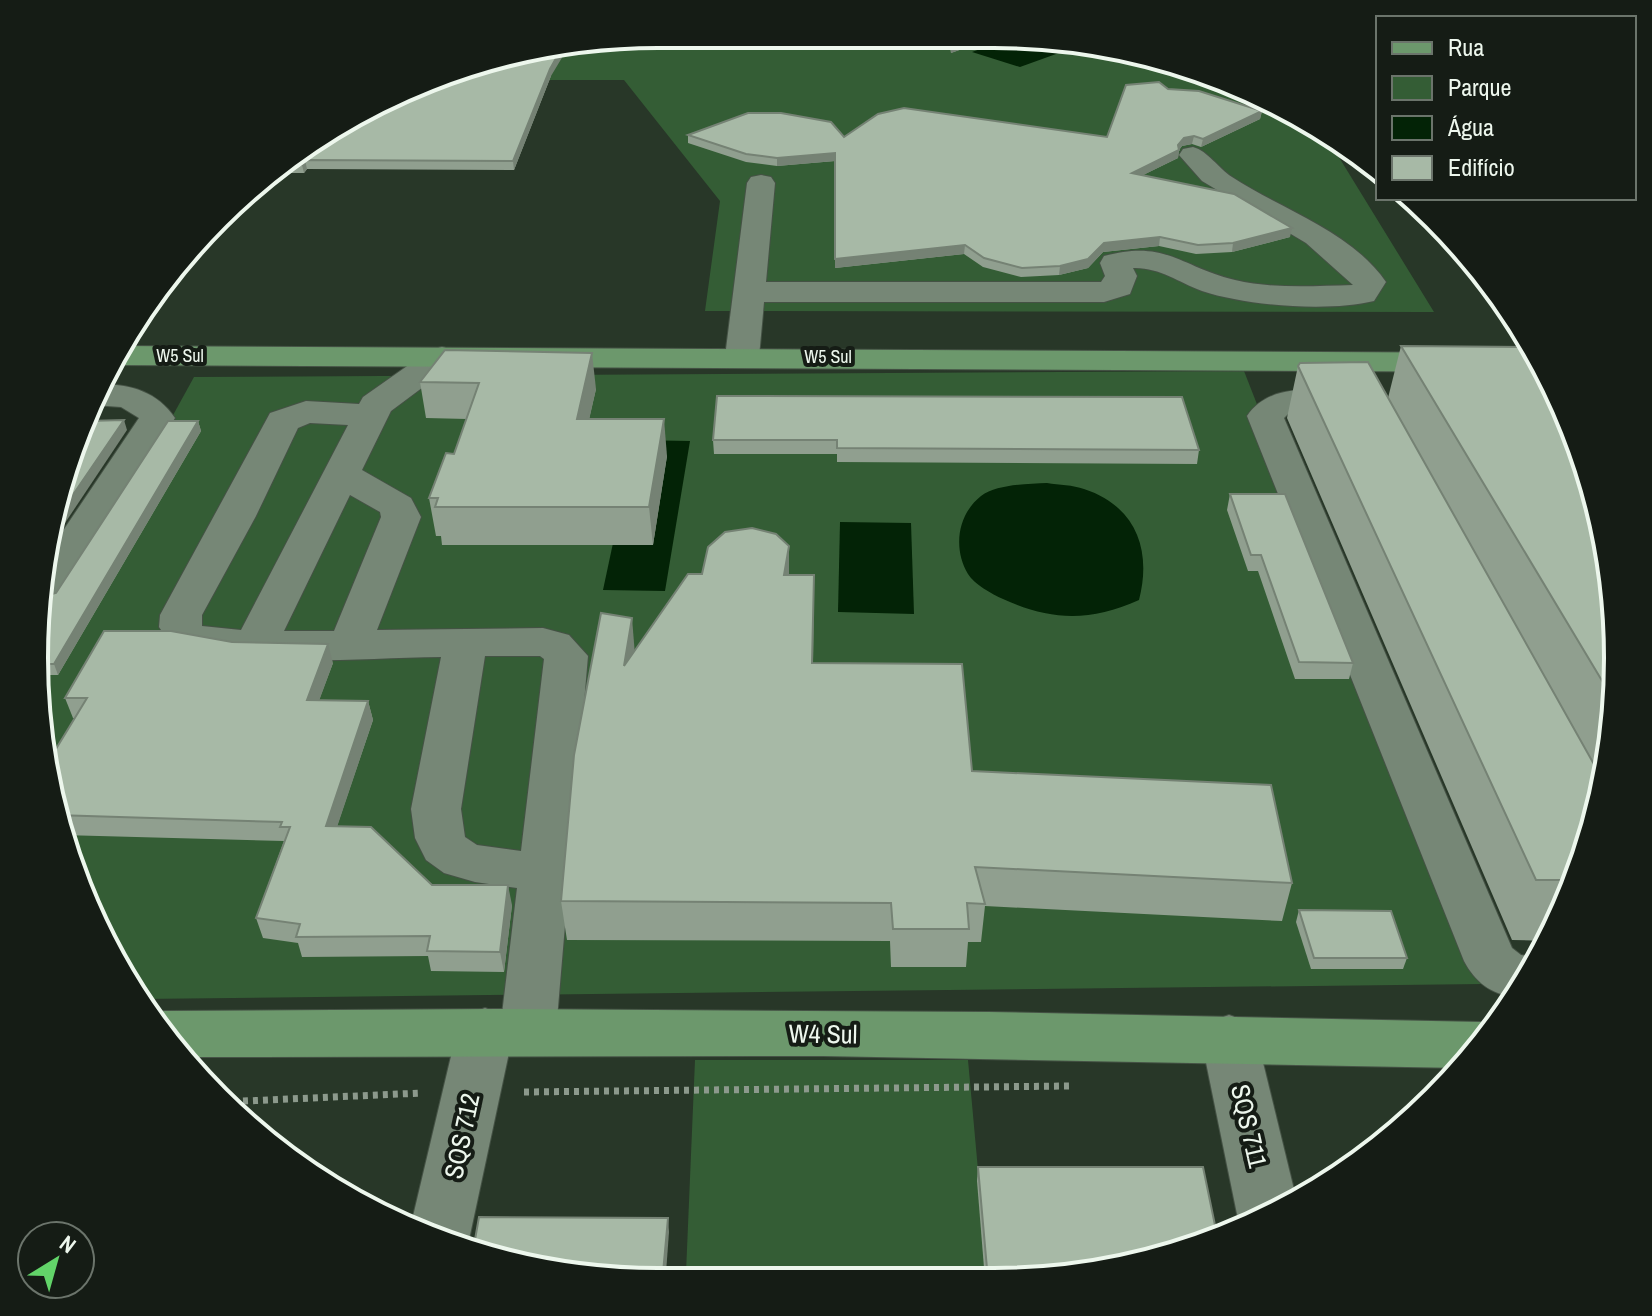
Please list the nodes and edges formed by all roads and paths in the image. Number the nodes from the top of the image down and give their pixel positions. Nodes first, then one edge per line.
1 (1193, 155) dead end
2 (761, 183) dead end
3 (749, 292) junction
4 (128, 356) edge
5 (369, 357) junction
6 (442, 357) junction
7 (742, 357) junction
8 (1348, 361) junction
9 (1527, 363) edge
10 (108, 395) edge
11 (374, 410) junction
12 (342, 474) junction
13 (53, 576) edge
14 (466, 642) junction
15 (255, 645) junction
16 (350, 645) junction
17 (543, 871) junction
18 (1514, 976) edge
19 (507, 1031) junction
20 (178, 1034) edge
21 (1229, 1038) junction
22 (1465, 1045) edge
23 (1083, 1086) dead end
24 (471, 1092) junction
25 (239, 1101) edge
26 (1266, 1204) edge
27 (442, 1228) edge

1 - 3 street
2 - 3 street
3 - 7 street
4 - 5 main road, W5 Sul
5 - 6 main road, W5 Sul
5 - 11 street
6 - 7 main road, W5 Sul
6 - 11 street
7 - 8 main road, W5 Sul
8 - 9 main road, W5 Sul
8 - 18 street
10 - 13 street
11 - 12 street
11 - 15 street
12 - 15 street
12 - 16 street
14 - 16 street
14 - 17 street
14 - 17 street, SQS 712
15 - 16 street
17 - 19 street, SQS 712
19 - 20 main road, W4 Sul
19 - 21 main road, W4 Sul
19 - 24 street, SQS 712
21 - 22 main road, W4 Sul
21 - 26 street, SQS 711
23 - 24 path
24 - 25 path
24 - 27 street, SQS 712

